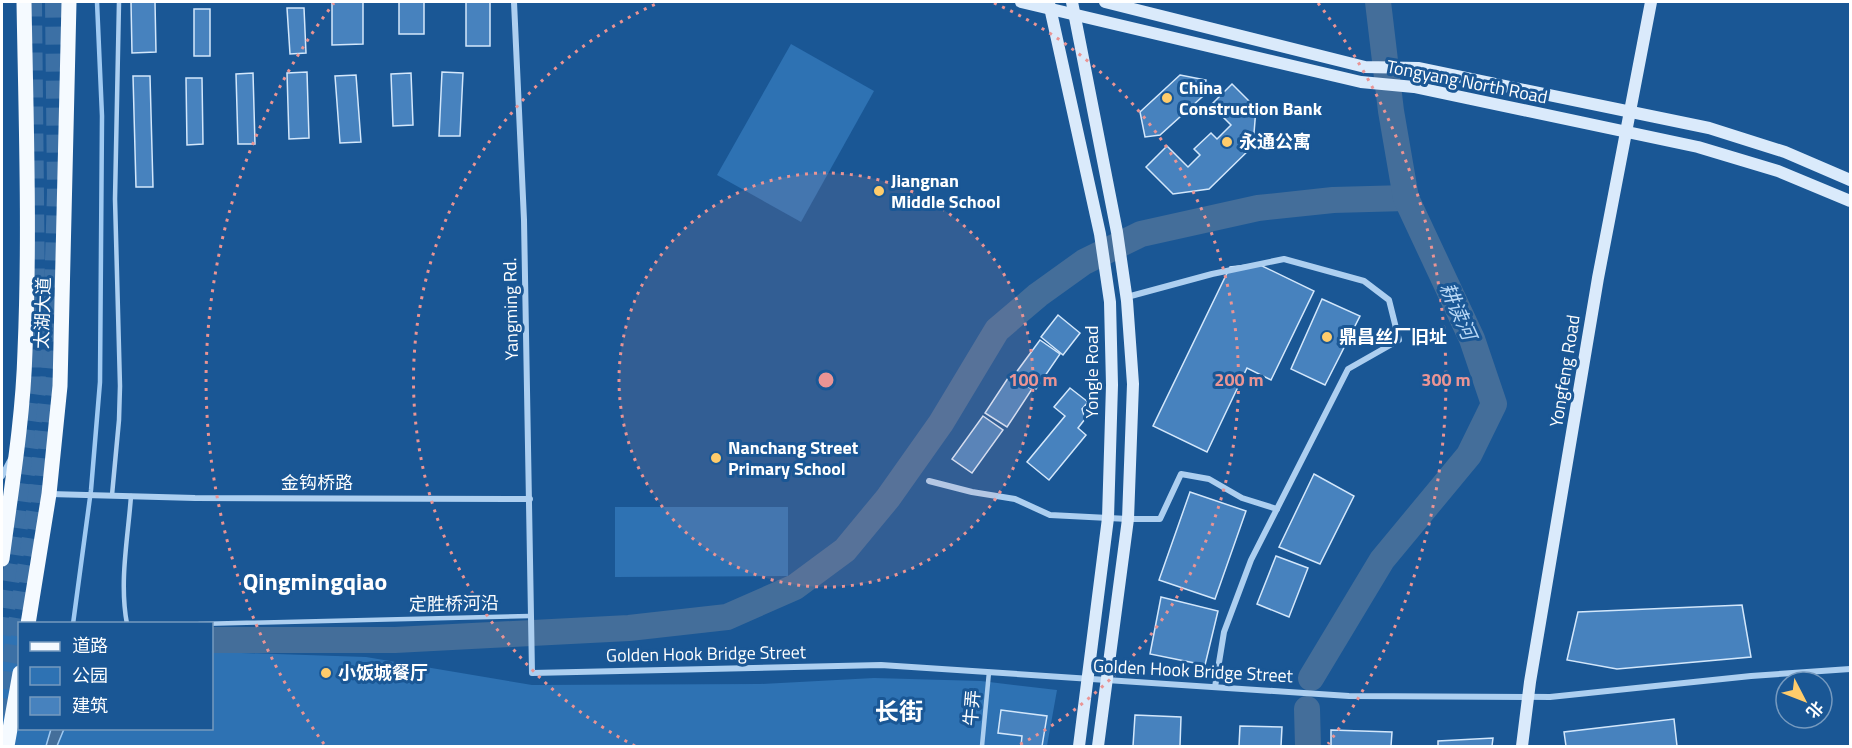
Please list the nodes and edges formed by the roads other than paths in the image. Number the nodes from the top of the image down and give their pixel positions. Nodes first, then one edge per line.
1 (24, 2) edge
2 (69, 2) edge
3 (119, 2) edge
4 (514, 2) edge
5 (1021, 2) edge
6 (1105, 2) edge
7 (1651, 2) edge
8 (1049, 5) edge
9 (1072, 7) edge
10 (1631, 111) junction
11 (1626, 133) junction
12 (1851, 180) edge
13 (1851, 201) edge
14 (1126, 297) junction
15 (17, 448) junction
16 (2, 476) edge
17 (929, 481) dead end
18 (49, 494) junction
19 (112, 495) junction
20 (131, 496) junction
21 (530, 499) junction
22 (1276, 509) junction
23 (1108, 518) junction
24 (1128, 519) junction
25 (2, 559) edge
26 (530, 616) junction
27 (28, 622) edge
28 (127, 622) edge
29 (213, 624) edge
30 (532, 657) joint
31 (1851, 669) edge
32 (989, 672) junction
33 (1107, 679) junction
34 (1088, 680) junction
35 (18, 684) edge
36 (1215, 687) junction
37 (1528, 697) junction
38 (8, 740) edge
39 (982, 747) edge
40 (1079, 747) edge
41 (1098, 747) edge
42 (1522, 747) edge

1 - 15 main road, 太湖大道
2 - 18 main road, 太湖大道
3 - 19 lane
4 - 21 street, Yangming Rd.
5 - 8 main road, Tongyang North Road
6 - 10 main road, Tongyang North Road
7 - 10 main road, Yongfeng Road
8 - 9 main road, Tongyang North Road
8 - 23 main road, Yongle Road
9 - 11 main road, Tongyang North Road
9 - 14 main road, Yongle Road
10 - 11 main road, Yongfeng Road
10 - 12 main road, Tongyang North Road
11 - 13 main road, Tongyang North Road
11 - 37 main road, Yongfeng Road
14 - 22 street
14 - 24 main road, Yongle Road
15 - 16 street
15 - 25 main road, 太湖大道
17 - 23 street
18 - 19 street, 金钩桥路
18 - 27 main road, 太湖大道
19 - 20 street, 金钩桥路
20 - 21 street, 金钩桥路
20 - 28 lane
21 - 26 street, Yangming Rd.
22 - 24 street
22 - 36 street
23 - 24 street
23 - 34 main road, Yongle Road
24 - 33 main road, Yongle Road
26 - 29 lane, 定胜桥河沿
26 - 30 street, Yangming Rd.
30 - 32 street, Golden Hook Bridge Street
31 - 37 street, Golden Hook Bridge Street
32 - 34 street, Golden Hook Bridge Street
32 - 39 lane, 牛弄
33 - 34 street, Golden Hook Bridge Street
33 - 36 street, Golden Hook Bridge Street
33 - 41 main road, Yongle Road
34 - 40 main road, Yongle Road
35 - 38 main road
36 - 37 street, Golden Hook Bridge Street
37 - 42 main road, Yongfeng Road

